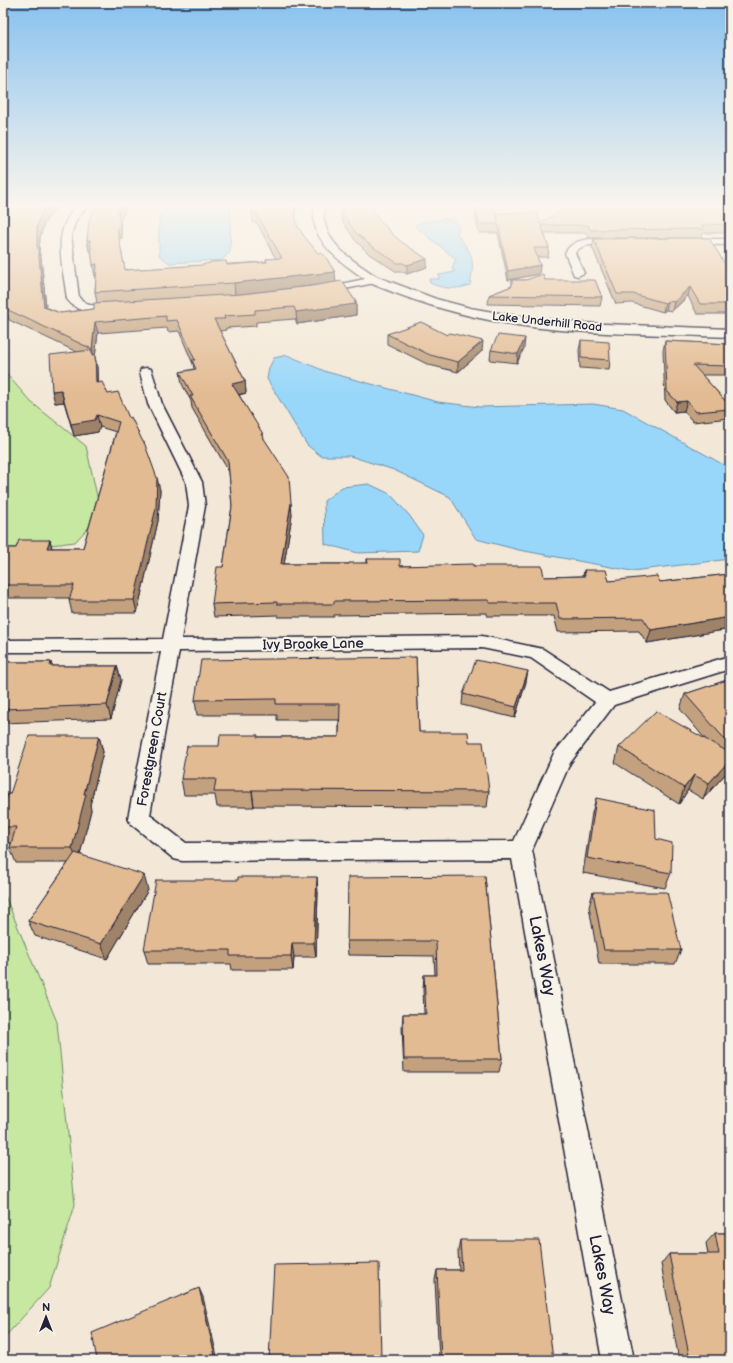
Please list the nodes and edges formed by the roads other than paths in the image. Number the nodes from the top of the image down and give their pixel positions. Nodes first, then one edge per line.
1 (69, 267) edge
2 (356, 267) edge
3 (575, 267) edge
4 (578, 273) dead end
5 (375, 280) junction
6 (312, 292) edge
7 (127, 307) edge
8 (730, 333) edge
9 (146, 372) dead end
10 (3, 646) edge
11 (171, 646) junction
12 (730, 662) edge
13 (607, 700) junction
14 (521, 850) junction
15 (618, 1360) edge

1 - 7 street
2 - 5 street, Lake Underhill Road
3 - 4 street
5 - 6 street
5 - 8 street, Lake Underhill Road
9 - 11 street, Forestgreen Court
10 - 11 street, Ivy Brooke Lane
11 - 13 street, Ivy Brooke Lane
11 - 14 street, Forestgreen Court
12 - 13 street
13 - 14 street
14 - 15 street, Lakes Way

